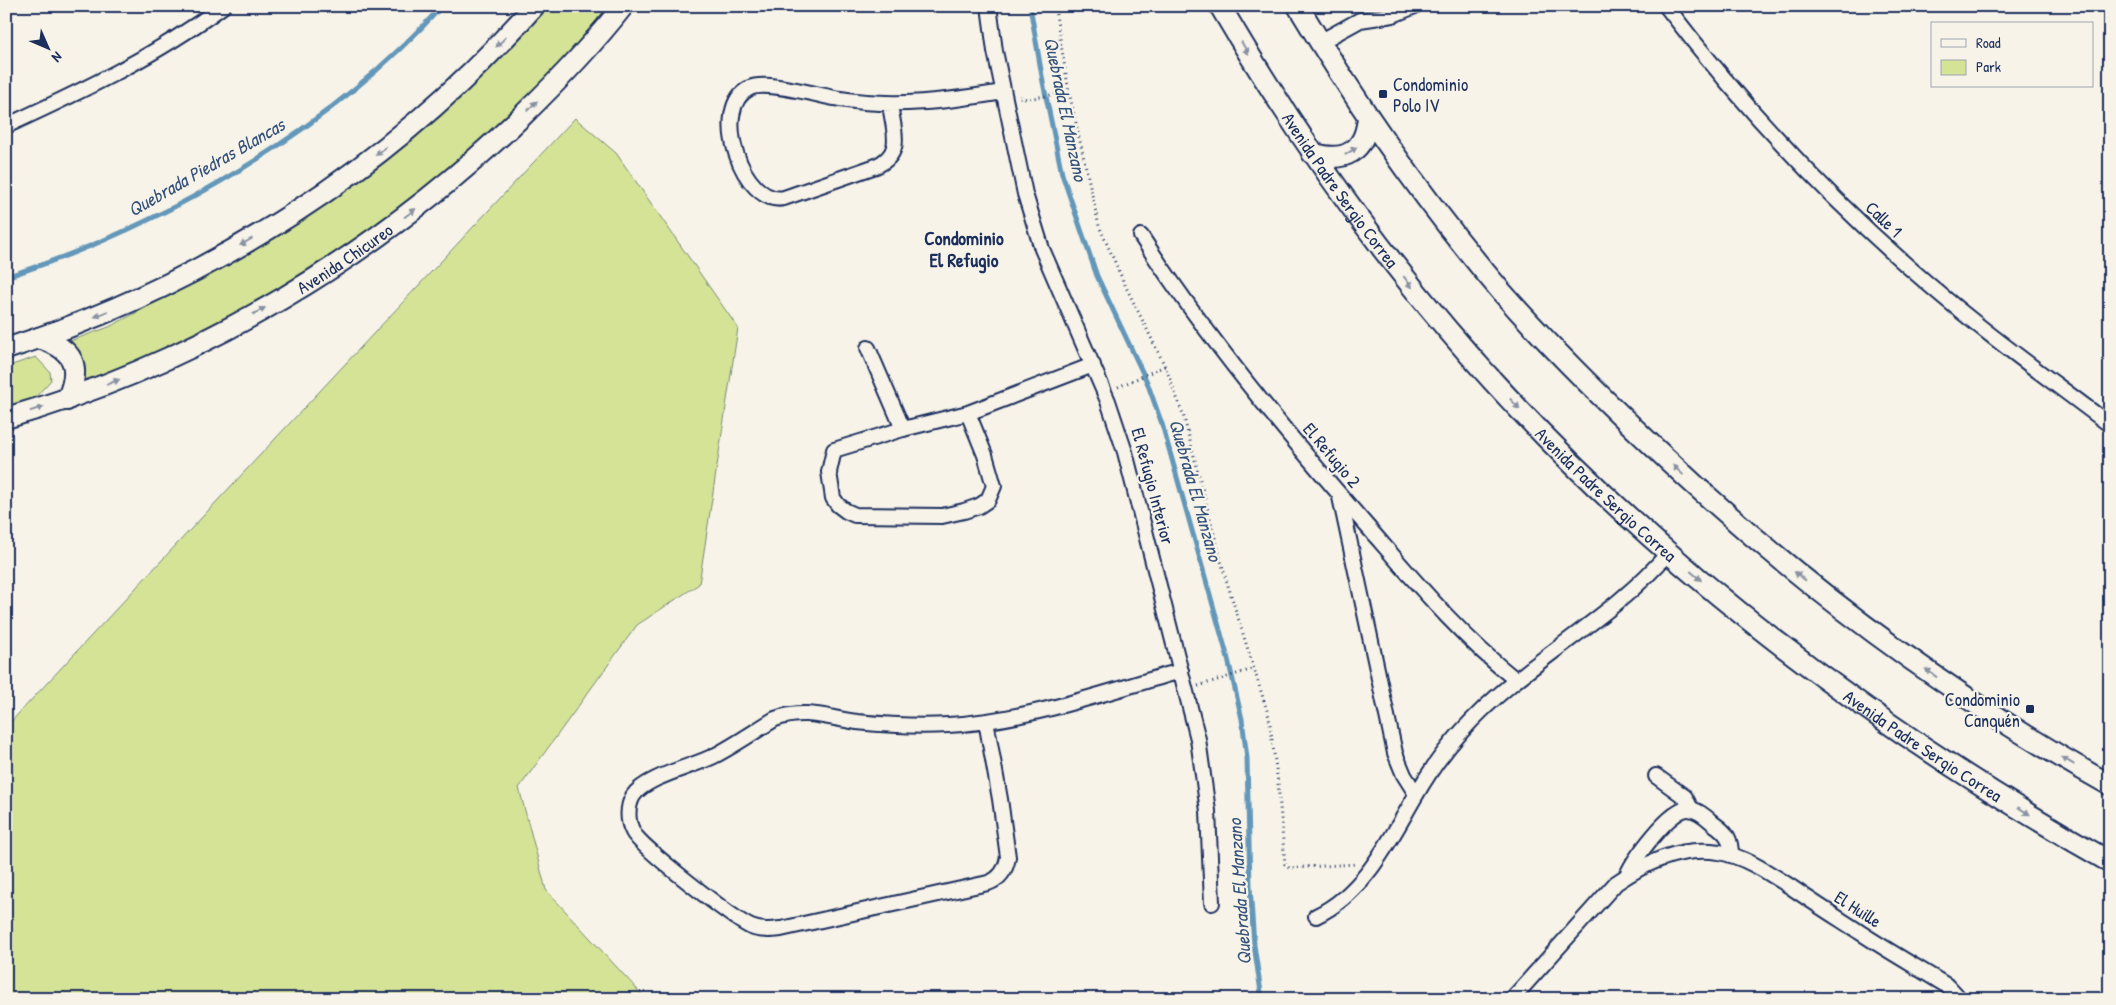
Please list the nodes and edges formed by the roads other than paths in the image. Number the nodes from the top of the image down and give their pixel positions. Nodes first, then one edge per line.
1 (223, 6) edge
2 (534, 6) edge
3 (623, 6) edge
4 (988, 6) edge
5 (1220, 6) edge
6 (1298, 6) edge
7 (1370, 6) edge
8 (1415, 6) edge
9 (1666, 6) edge
10 (1360, 20) junction
11 (1320, 42) junction
12 (1003, 92) junction
13 (890, 104) junction
14 (1368, 116) junction
15 (6, 126) edge
16 (1312, 153) junction
17 (1141, 236) dead end
18 (39, 338) junction
19 (868, 348) dead end
20 (6, 349) edge
21 (1093, 365) junction
22 (67, 400) junction
23 (968, 412) junction
24 (6, 418) edge
25 (2110, 424) edge
26 (903, 429) junction
27 (1339, 494) junction
28 (1668, 552) junction
29 (1180, 672) junction
30 (1516, 680) junction
31 (986, 721) junction
32 (1656, 776) dead end
33 (2110, 785) edge
34 (1416, 794) junction
35 (1691, 809) junction
36 (1731, 855) junction
37 (2110, 862) edge
38 (1626, 875) junction
39 (1212, 903) dead end
40 (1316, 916) dead end
41 (1512, 999) edge
42 (1960, 999) edge

1 - 15 street
2 -> 18 street
22 -> 3 street, Avenida Chicureo
4 - 12 street, El Refugio Interior
5 -> 16 street, Avenida Padre Sergio Correa
6 - 11 street
7 - 10 street
8 - 10 street
9 - 25 street, Calle 1
10 - 11 street
11 - 14 street
12 - 13 street
12 - 21 street, El Refugio Interior
13 - 13 street
16 -> 14 street
33 -> 14 street
16 -> 28 street, Avenida Padre Sergio Correa
17 - 27 street, El Refugio 2
18 - 20 street
18 - 22 street
19 - 26 street
21 - 23 street
21 - 29 street, El Refugio Interior
24 -> 22 street, Avenida Chicureo
23 - 26 street
23 - 26 street
27 - 30 street, El Refugio 2
27 - 34 street
28 - 30 street
28 -> 37 street, Avenida Padre Sergio Correa
29 - 31 street
29 - 39 street, El Refugio Interior
30 - 34 street
31 - 31 street
32 - 35 street
34 - 40 street
35 - 36 street
35 - 38 street, El Huille
36 - 38 street, El Huille
36 - 42 street, El Huille
38 - 41 street, El Huille

